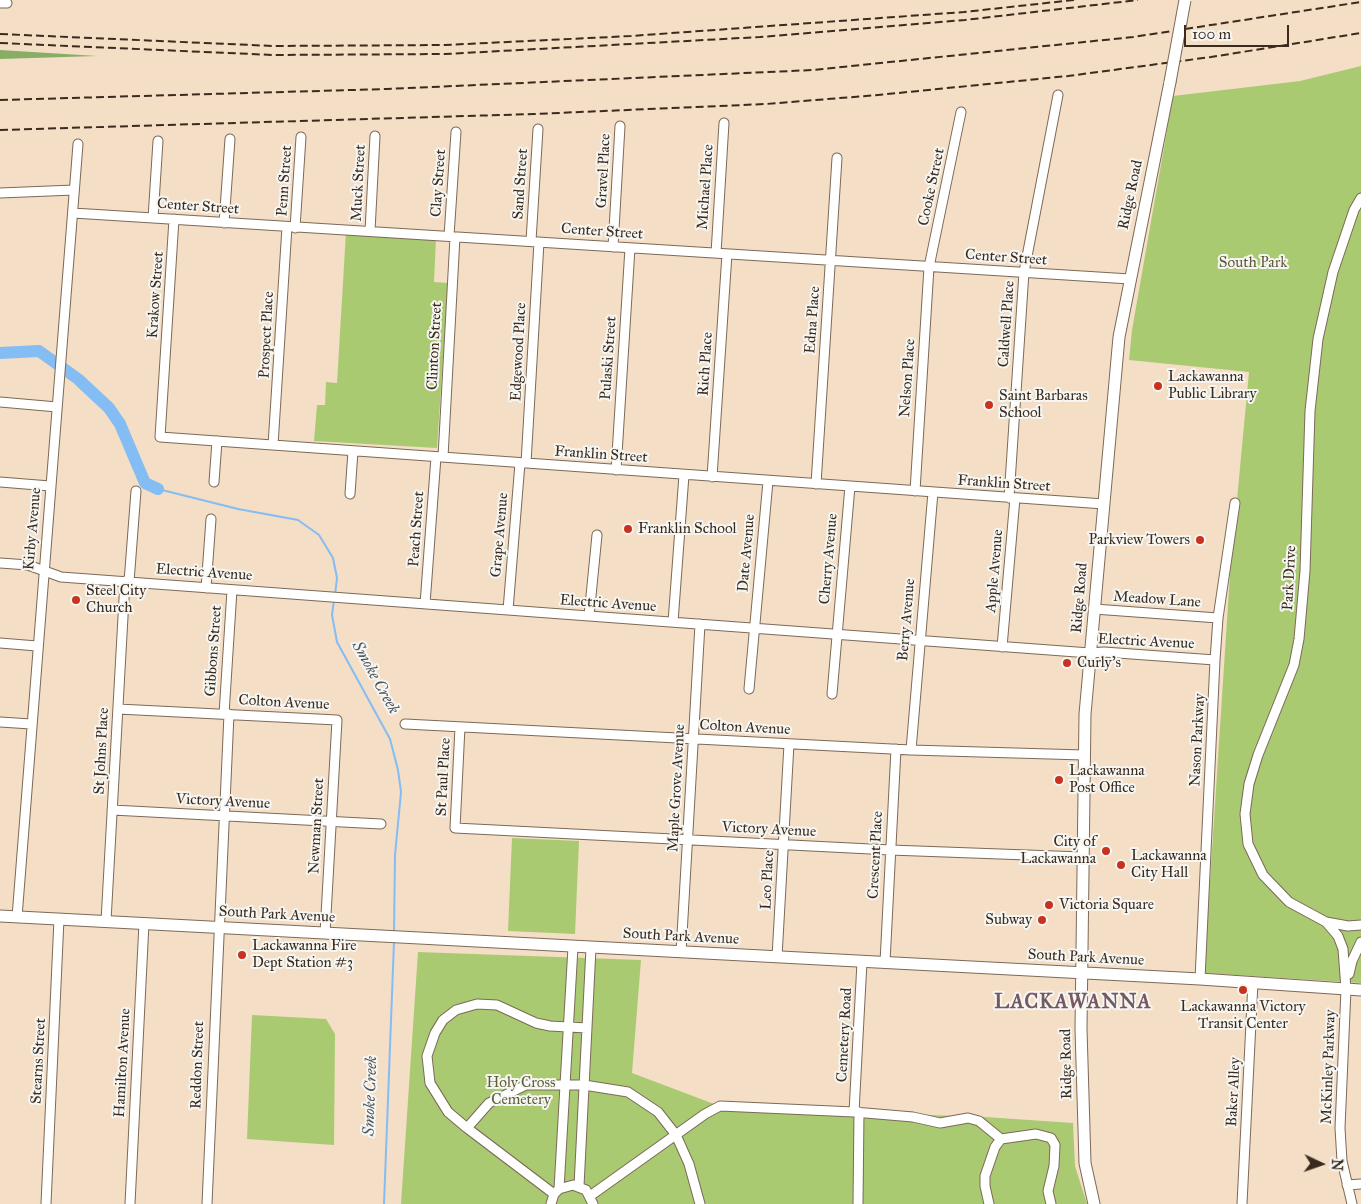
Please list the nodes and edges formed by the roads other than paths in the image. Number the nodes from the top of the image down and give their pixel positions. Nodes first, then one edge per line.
1 (1185, 0) edge
2 (1058, 95) dead end
3 (961, 112) dead end
4 (724, 123) dead end
5 (620, 126) dead end
6 (538, 129) dead end
7 (456, 132) dead end
8 (375, 136) dead end
9 (302, 137) dead end
10 (230, 139) dead end
11 (158, 141) dead end
12 (78, 144) dead end
13 (837, 158) dead end
14 (74, 190) junction
15 (0, 193) edge
16 (1361, 198) edge
17 (73, 213) junction
18 (153, 218) junction
19 (174, 219) junction
20 (224, 223) junction
21 (291, 227) junction
22 (370, 232) junction
23 (452, 237) junction
24 (535, 242) junction
25 (613, 247) junction
26 (630, 248) junction
27 (716, 254) junction
28 (726, 254) junction
29 (831, 260) junction
30 (929, 267) junction
31 (1024, 272) junction
32 (1130, 279) junction
33 (164, 373) joint
34 (0, 402) edge
35 (57, 407) junction
36 (217, 441) junction
37 (273, 446) junction
38 (354, 451) junction
39 (440, 457) junction
40 (523, 463) junction
41 (616, 470) junction
42 (684, 474) junction
43 (712, 476) junction
44 (768, 480) junction
45 (0, 482) edge
46 (214, 482) dead end
47 (816, 484) junction
48 (50, 486) junction
49 (850, 486) junction
50 (915, 491) junction
51 (136, 492) dead end
52 (933, 492) junction
53 (350, 494) dead end
54 (1012, 498) junction
55 (1235, 503) dead end
56 (1104, 504) junction
57 (211, 519) dead end
58 (596, 535) dead end
59 (0, 563) edge
60 (43, 570) junction
61 (127, 582) junction
62 (206, 588) junction
63 (232, 590) junction
64 (425, 604) junction
65 (1094, 609) junction
66 (508, 610) junction
67 (590, 616) junction
68 (1218, 618) junction
69 (672, 622) junction
70 (700, 624) junction
71 (754, 628) junction
72 (836, 634) junction
73 (919, 640) junction
74 (0, 643) edge
75 (37, 646) junction
76 (1002, 647) junction
77 (1090, 653) junction
78 (1215, 660) junction
79 (749, 689) dead end
80 (832, 694) dead end
81 (118, 709) junction
82 (226, 714) junction
83 (337, 720) joint
84 (0, 722) edge
85 (32, 724) junction
86 (405, 724) dead end
87 (460, 727) junction
88 (694, 739) junction
89 (789, 744) junction
90 (896, 749) junction
91 (911, 750) junction
92 (1084, 755) junction
93 (112, 810) junction
94 (224, 816) junction
95 (332, 821) junction
96 (381, 824) dead end
97 (455, 828) joint
98 (688, 840) junction
99 (783, 845) junction
100 (890, 850) junction
101 (1082, 857) junction
102 (0, 916) edge
103 (17, 917) junction
104 (59, 919) junction
105 (106, 921) junction
106 (1326, 922) junction
107 (144, 923) junction
108 (1361, 925) edge
109 (218, 927) junction
110 (325, 933) junction
111 (1361, 942) edge
112 (573, 947) junction
113 (591, 948) junction
114 (681, 952) junction
115 (777, 957) junction
116 (862, 962) junction
117 (885, 962) junction
118 (1081, 974) junction
119 (1200, 979) junction
120 (1253, 982) junction
121 (1346, 989) junction
122 (1361, 990) edge
123 (568, 1028) junction
124 (587, 1028) junction
125 (565, 1084) junction
126 (584, 1085) junction
127 (856, 1111) junction
128 (467, 1128) junction
129 (676, 1135) junction
130 (1002, 1139) junction
131 (1361, 1184) edge
132 (1347, 1185) junction
133 (579, 1186) junction
134 (556, 1192) junction
135 (592, 1200) edge
136 (46, 1204) edge
137 (130, 1204) edge
138 (207, 1204) edge
139 (551, 1204) edge
140 (700, 1204) edge
141 (858, 1204) edge
142 (989, 1204) edge
143 (1051, 1204) edge
144 (1094, 1204) edge
145 (1242, 1204) edge
146 (1352, 1204) edge

1 - 32 main road, Ridge Road, bridge
2 - 31 street, Caldwell Place
3 - 30 street, Cooke Street
4 - 27 street, Michael Place
5 - 25 street, Gravel Place
6 - 24 street, Sand Street
7 - 23 street, Clay Street
8 - 22 street, Muck Street
9 - 21 street, Penn Street
10 - 20 street
11 - 18 street
12 - 14 street, Kirby Avenue
13 - 29 street, Edna Place
14 - 15 street
14 - 17 street, Kirby Avenue
16 - 106 street, Park Drive
17 - 18 street, Center Street
17 - 35 street, Kirby Avenue
18 - 19 street, Center Street
19 - 20 street, Center Street
19 - 33 street, Krakow Street
20 - 21 street, Center Street
21 - 22 street, Center Street
21 - 37 street, Prospect Place
22 - 23 street, Center Street
23 - 24 street, Center Street
23 - 39 street, Clinton Street
24 - 25 street, Center Street
24 - 40 street, Edgewood Place
25 - 26 street, Center Street
26 - 27 street, Center Street
26 - 41 street, Pulaski Street
27 - 28 street, Center Street
28 - 29 street, Center Street
28 - 43 street, Rich Place
29 - 30 street, Center Street
29 - 47 street, Edna Place
30 - 31 street, Center Street
30 - 50 street, Nelson Place
31 - 32 street, Center Street
31 - 54 street, Caldwell Place
32 - 56 main road, Ridge Road
33 - 36 street, Franklin Street
34 - 35 street
35 - 48 street, Kirby Avenue
36 - 37 street, Franklin Street
36 - 46 street
37 - 38 street, Franklin Street
38 - 39 street, Franklin Street
38 - 53 street
39 - 40 street, Franklin Street
39 - 64 street, Peach Street
40 - 41 street, Franklin Street
40 - 66 street, Grape Avenue
41 - 42 street, Franklin Street
42 - 43 street, Franklin Street
42 - 69 street
43 - 44 street, Franklin Street
44 - 47 street, Franklin Street
44 - 71 street, Date Avenue
45 - 48 street
47 - 49 street, Franklin Street
48 - 60 street, Kirby Avenue
49 - 50 street, Franklin Street
49 - 72 street, Cherry Avenue
50 - 52 street, Franklin Street
51 - 61 street, St Johns Place
52 - 54 street, Franklin Street
52 - 73 street, Berry Avenue
54 - 56 street, Franklin Street
54 - 76 street, Apple Avenue
55 - 68 street, Nason Parkway
56 - 65 main road, Ridge Road
57 - 62 street
58 - 67 street
59 - 60 street, Electric Avenue
60 - 61 street, Electric Avenue
60 - 75 street, Kirby Avenue
61 - 62 street, Electric Avenue
61 - 81 street, St Johns Place
62 - 63 street, Electric Avenue
63 - 64 street, Electric Avenue
63 - 82 street, Gibbons Street
64 - 66 street, Electric Avenue
65 - 68 street, Meadow Lane
65 - 77 main road, Ridge Road
66 - 67 street, Electric Avenue
67 - 69 street, Electric Avenue
68 - 78 street, Nason Parkway
69 - 70 street, Electric Avenue
70 - 71 street, Electric Avenue
70 - 88 street, Maple Grove Avenue
71 - 72 street, Electric Avenue
71 - 79 street, Date Avenue
72 - 73 street, Electric Avenue
72 - 80 street, Cherry Avenue
73 - 76 street, Electric Avenue
73 - 91 street, Berry Avenue
74 - 75 street
75 - 85 street, Kirby Avenue
76 - 77 street, Electric Avenue
77 - 78 street, Electric Avenue
77 - 92 main road, Ridge Road
78 - 119 street, Nason Parkway
81 - 82 street, Colton Avenue
81 - 93 street, St Johns Place
82 - 83 street, Colton Avenue
82 - 94 street, Gibbons Street
83 - 95 street, Newman Street
84 - 85 street
85 - 103 street, Kirby Avenue
86 - 87 street, Colton Avenue
87 - 88 street, Colton Avenue
87 - 97 street, St Paul Place
88 - 89 street, Colton Avenue
88 - 98 street, Maple Grove Avenue
89 - 90 street, Colton Avenue
89 - 99 street, Leo Place
90 - 91 street, Colton Avenue
90 - 100 street, Crescent Place
91 - 92 street, Colton Avenue
92 - 101 main road, Ridge Road
93 - 94 street, Victory Avenue
93 - 105 street, St Johns Place
94 - 95 street, Victory Avenue
94 - 109 street, Gibbons Street
95 - 96 street, Victory Avenue
95 - 110 street, Newman Street
97 - 98 street, Victory Avenue
98 - 99 street, Victory Avenue
98 - 114 street, Maple Grove Avenue
99 - 100 street, Victory Avenue
99 - 115 street, Leo Place
100 - 101 street, Victory Avenue
100 - 117 street, Crescent Place
101 - 118 main road, Ridge Road
102 - 103 main road, South Park Avenue
103 - 104 main road, South Park Avenue
104 - 105 main road, South Park Avenue
104 - 136 street, Stearns Street
105 - 107 main road, South Park Avenue
106 - 108 street, Park Drive
106 - 121 street, Park Drive
107 - 109 main road, South Park Avenue
107 - 137 street, Hamilton Avenue
109 - 110 main road, South Park Avenue
109 - 138 street, Reddon Street
110 - 112 main road, South Park Avenue
111 - 121 street
112 - 113 main road, South Park Avenue
112 - 123 street
113 - 114 main road, South Park Avenue
113 - 124 street
114 - 115 main road, South Park Avenue
115 - 116 main road, South Park Avenue
116 - 117 main road, South Park Avenue
116 - 127 street, Cemetery Road
117 - 118 main road, South Park Avenue
118 - 119 main road, South Park Avenue
118 - 144 main road, Ridge Road
119 - 120 main road, South Park Avenue
120 - 121 main road, South Park Avenue
120 - 145 street, Baker Alley
121 - 122 main road, South Park Avenue
121 - 132 street, McKinley Parkway
123 - 124 street
123 - 125 street
123 - 128 street
124 - 126 street
125 - 126 street
125 - 128 street
125 - 134 street
126 - 129 street
126 - 133 street
127 - 129 street
127 - 130 street
127 - 141 street, Cemetery Road
128 - 134 street
129 - 135 street
129 - 140 street
130 - 142 street
130 - 143 street
131 - 132 street
132 - 146 street, McKinley Parkway
133 - 134 street
133 - 135 street
134 - 139 street

